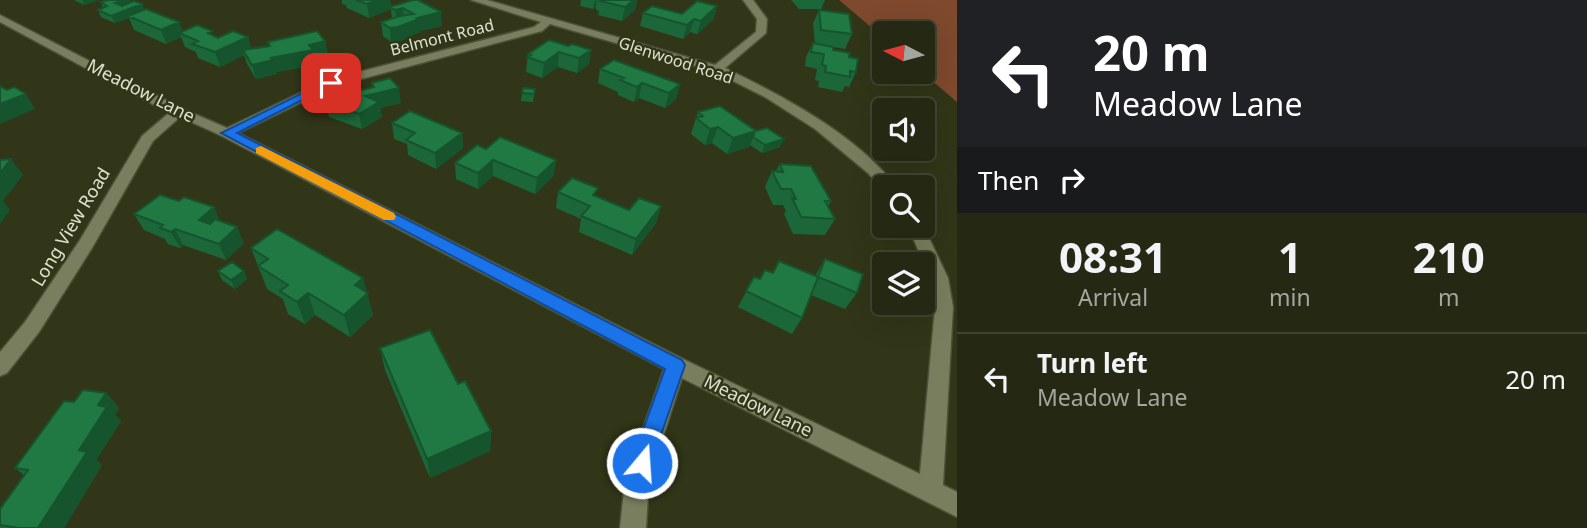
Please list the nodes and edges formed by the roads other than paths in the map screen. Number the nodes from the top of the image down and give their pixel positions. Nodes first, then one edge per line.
1 (476, 0) edge
2 (748, 0) edge
3 (0, 18) edge
4 (548, 21) junction
5 (717, 69) junction
6 (178, 113) junction
7 (227, 133) junction
8 (876, 175) edge
9 (921, 238) edge
10 (676, 365) junction
11 (0, 367) edge
12 (930, 492) junction
13 (957, 505) edge
14 (634, 528) edge

1 - 4 street, Glenwood Road
2 - 5 street
3 - 6 street, Meadow Lane
4 - 5 street, Glenwood Road
4 - 7 street, Belmont Road
5 - 8 street, Glenwood Road
6 - 7 street, Meadow Lane
6 - 11 street, Long View Road
7 - 10 street, Meadow Lane
9 - 12 street
10 - 12 street, Meadow Lane
10 - 14 street
12 - 13 street, Meadow Lane

